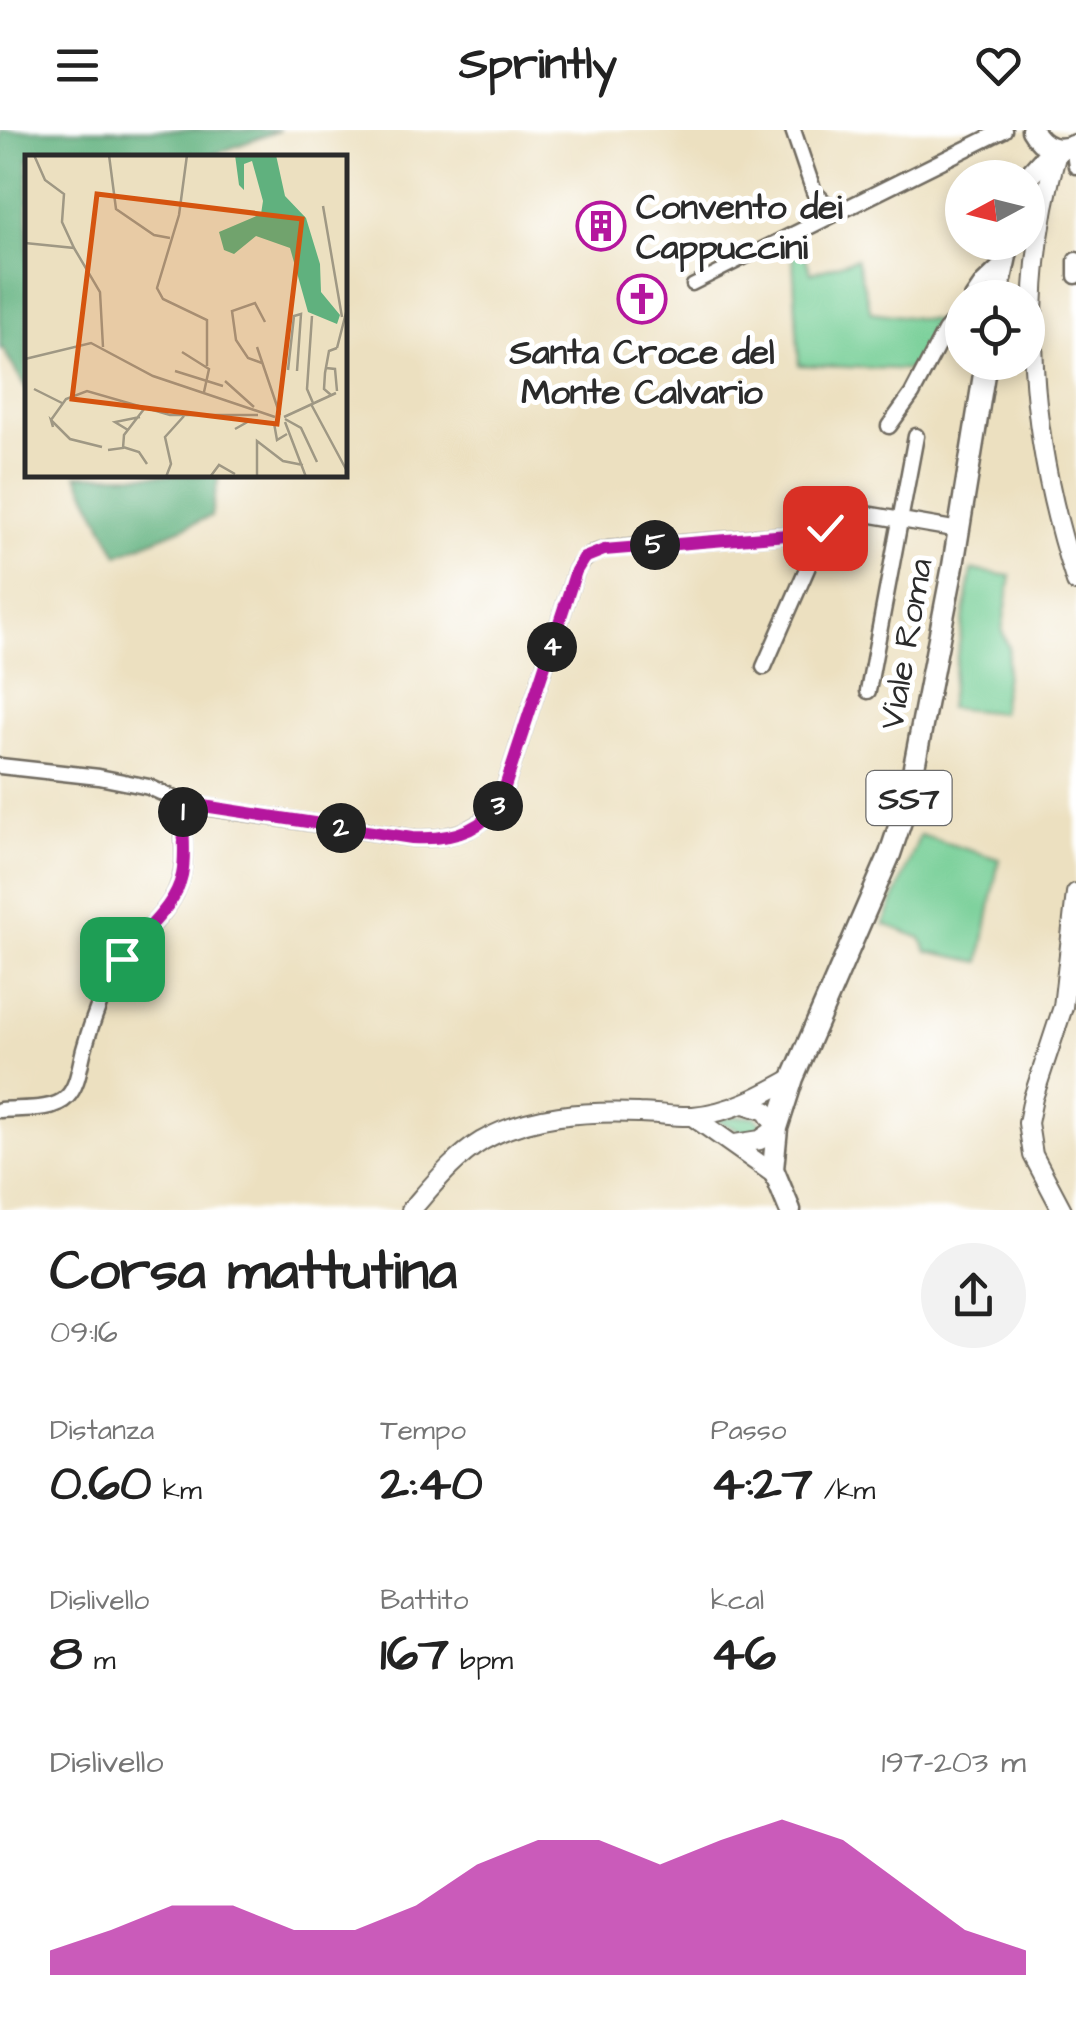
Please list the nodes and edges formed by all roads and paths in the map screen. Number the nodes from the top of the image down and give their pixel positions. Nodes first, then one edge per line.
1 (793, 130) edge
2 (1004, 130) edge
3 (1058, 147) edge
4 (840, 211) junction
5 (762, 250) joint
6 (1001, 260) edge
7 (1076, 260) edge
8 (1076, 276) edge
9 (986, 280) edge
10 (692, 284) dead end
11 (945, 333) edge
12 (983, 380) edge
13 (889, 426) dead end
14 (916, 436) dead end
15 (1055, 510) junction
16 (901, 518) junction
17 (959, 530) junction
18 (1076, 531) edge
19 (823, 532) junction
20 (1075, 578) edge
21 (764, 667) dead end
22 (868, 692) dead end
23 (0, 766) edge
24 (184, 803) junction
25 (1076, 894) edge
26 (792, 1078) junction
27 (744, 1104) junction
28 (0, 1110) edge
29 (692, 1116) junction
30 (776, 1128) junction
31 (735, 1144) junction
32 (774, 1174) junction
33 (411, 1210) edge
34 (790, 1210) edge
35 (1062, 1210) edge

1 - 4 street
2 - 4 street
3 - 15 main road
4 - 5 street
5 - 10 street
6 - 9 street
7 - 8 street
11 - 13 street
12 - 17 main road, Viale Roma / SS7
14 - 16 street
15 - 18 main road
15 - 20 main road
16 - 17 street
16 - 19 street
16 - 22 street
17 - 26 main road, Viale Roma / SS7
19 - 21 street
19 - 24 street
23 - 24 street
24 - 28 street
25 - 35 main road
26 - 27 main road
26 - 30 main road, Viale Roma / SS7
27 - 29 main road
27 - 30 main road
29 - 31 main road
29 - 33 main road
30 - 31 main road
30 - 32 main road, Viale Roma / SS7
31 - 32 main road
32 - 34 main road, Viale Roma / SS7

